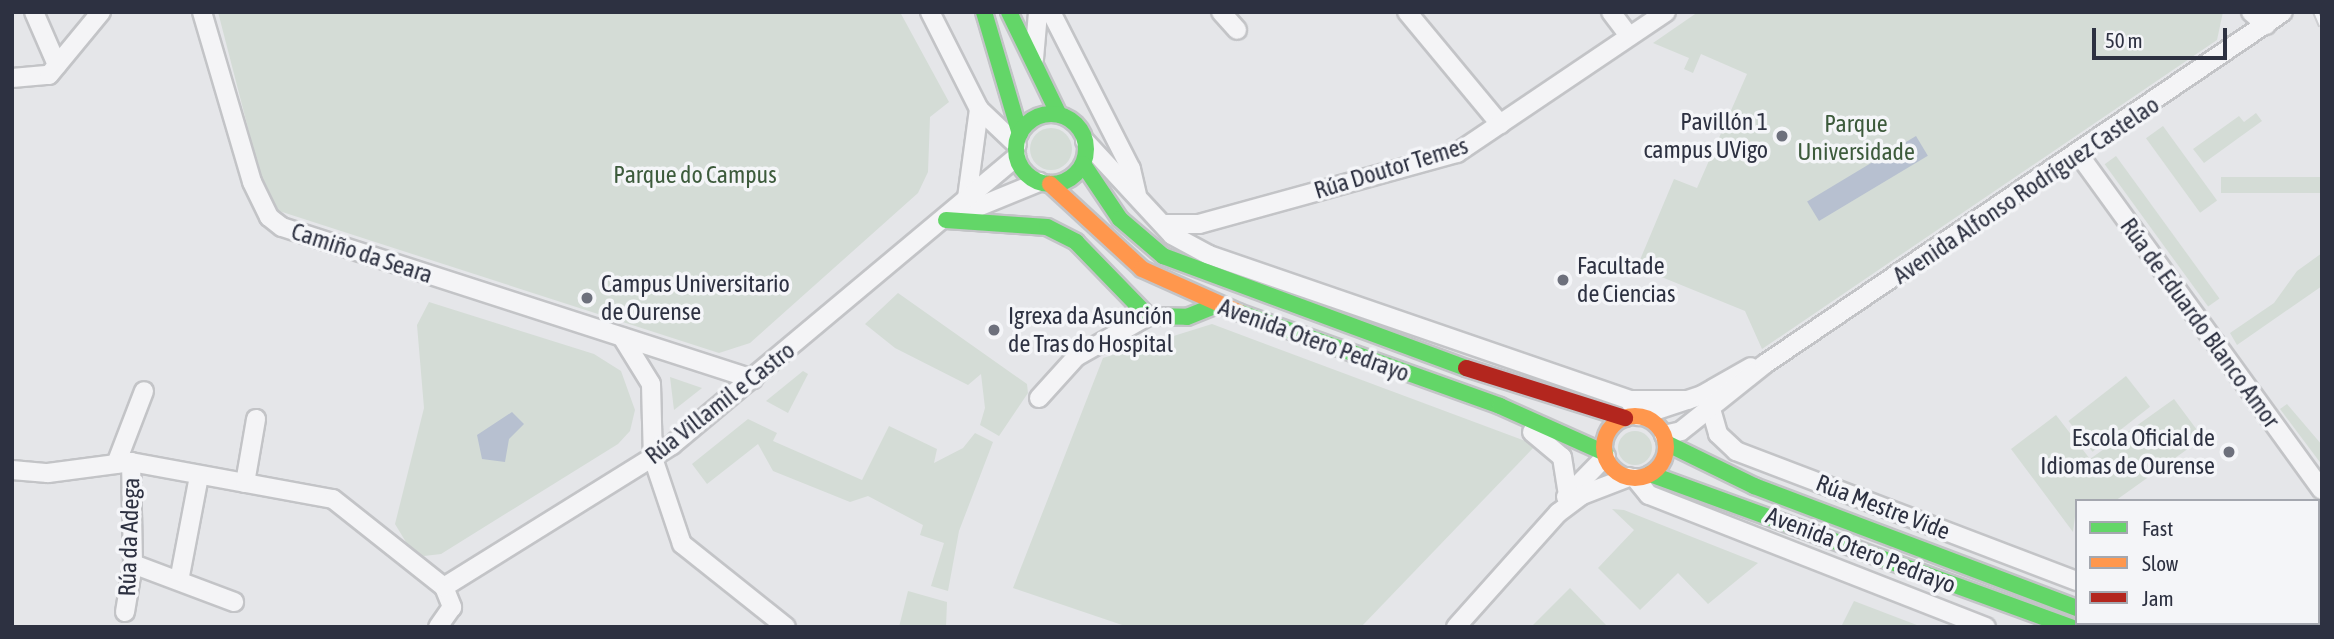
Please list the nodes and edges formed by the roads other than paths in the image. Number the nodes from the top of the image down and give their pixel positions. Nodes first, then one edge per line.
1 (34, 12) edge
2 (101, 12) edge
3 (202, 12) edge
4 (930, 12) edge
5 (984, 12) edge
6 (1009, 12) edge
7 (1038, 12) edge
8 (1051, 12) edge
9 (1222, 12) edge
10 (1407, 12) edge
11 (1611, 12) edge
12 (1666, 12) edge
13 (2251, 12) edge
14 (2283, 12) edge
15 (2266, 25) junction
16 (1237, 30) dead end
17 (1629, 36) junction
18 (1033, 62) junction
19 (57, 65) junction
20 (12, 78) edge
21 (979, 109) junction
22 (1059, 116) junction
23 (1500, 124) junction
24 (1085, 141) junction
25 (1018, 145) junction
26 (2080, 156) junction
27 (1083, 164) junction
28 (1044, 183) junction
29 (1138, 197) junction
30 (967, 199) junction
31 (946, 220) junction
32 (1163, 225) junction
33 (1103, 234) junction
34 (1119, 280) junction
35 (1217, 305) junction
36 (1149, 316) junction
37 (622, 337) junction
38 (1372, 362) junction
39 (1765, 364) junction
40 (753, 379) junction
41 (144, 391) dead end
42 (1039, 398) dead end
43 (1711, 409) junction
44 (1631, 412) junction
45 (256, 419) dead end
46 (1665, 439) junction
47 (1606, 454) junction
48 (653, 458) junction
49 (124, 463) junction
50 (12, 470) edge
51 (199, 475) junction
52 (1638, 476) junction
53 (245, 483) junction
54 (2322, 490) edge
55 (1568, 494) junction
56 (1558, 513) junction
57 (1997, 551) junction
58 (133, 564) junction
59 (2075, 580) edge
60 (179, 581) junction
61 (444, 587) junction
62 (2030, 592) junction
63 (233, 602) dead end
64 (2075, 607) edge
65 (125, 612) dead end
66 (438, 627) edge
67 (786, 627) edge
68 (1456, 627) edge
69 (1986, 627) edge
70 (2071, 627) edge

1 - 19 street
2 - 19 street
3 - 37 street, Camiño da Seara
4 - 21 street
5 - 25 main road
6 - 18 main road
7 - 18 street
8 - 29 street
9 - 16 street
10 - 23 street
11 - 17 street
12 - 17 street, Rúa Doutor Temes
13 - 15 street
14 - 15 street, Avenida Alfonso Rodríguez Castelao
15 - 26 street, Avenida Alfonso Rodríguez Castelao
17 - 23 street, Rúa Doutor Temes
18 - 22 main road
19 - 20 street
21 - 25 street
21 - 30 street
22 - 24 main road
22 - 25 main road
23 - 32 street, Rúa Doutor Temes
24 - 27 main road
24 - 29 street
25 - 28 main road
25 - 30 street
26 - 39 street, Avenida Alfonso Rodríguez Castelao
26 - 54 street, Rúa de Eduardo Blanco Amor
27 - 28 main road
27 - 44 main road, Avenida Otero Pedrayo
28 - 31 street
28 - 33 main road, Avenida Otero Pedrayo
29 - 32 street
30 - 31 street
31 - 34 main road
31 - 40 street, Rúa Villamil e Castro
32 - 44 street
33 - 34 main road
33 - 35 main road, Avenida Otero Pedrayo
34 - 36 main road
35 - 36 main road
35 - 38 main road, Avenida Otero Pedrayo
36 - 42 street
37 - 40 street, Camiño da Seara
37 - 48 street
38 - 47 main road, Avenida Otero Pedrayo
38 - 55 street
39 - 43 street, Avenida Alfonso Rodríguez Castelao
39 - 44 street, Avenida Alfonso Rodríguez Castelao
40 - 48 street, Rúa Villamil e Castro
41 - 49 street
43 - 46 street, Avenida Alfonso Rodríguez Castelao
43 - 57 street, Rúa Mestre Vide
44 - 46 main road
44 - 47 main road
45 - 53 street
46 - 52 main road
46 - 62 main road, Avenida Otero Pedrayo
47 - 52 main road
47 - 55 street
48 - 61 street, Rúa Villamil e Castro
48 - 67 street
49 - 50 street
49 - 51 street
49 - 58 street, Rúa da Adega
51 - 53 street
51 - 60 street
52 - 56 street
52 - 69 street
52 - 70 main road, Avenida Otero Pedrayo
53 - 61 street
55 - 56 street
56 - 68 street
57 - 59 street, Rúa Mestre Vide
57 - 62 street
58 - 60 street
58 - 65 street, Rúa da Adega
60 - 63 street
61 - 66 street
62 - 64 main road, Avenida Otero Pedrayo

